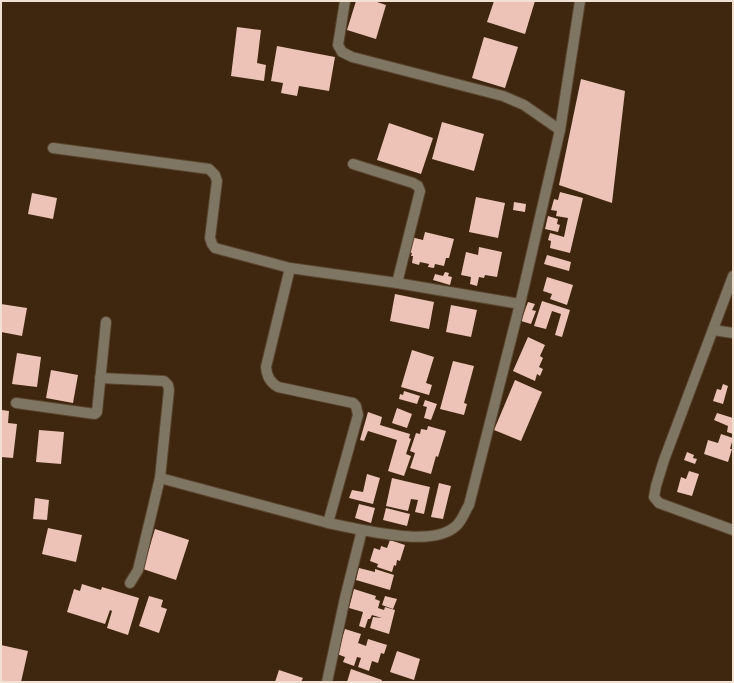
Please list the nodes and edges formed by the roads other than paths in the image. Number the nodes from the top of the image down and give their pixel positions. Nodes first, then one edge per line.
1 (345, 1) edge
2 (580, 1) edge
3 (560, 130) junction
4 (53, 148) dead end
5 (352, 164) dead end
6 (290, 268) junction
7 (733, 276) edge
8 (397, 283) junction
9 (520, 304) junction
10 (106, 322) dead end
11 (712, 330) junction
12 (733, 333) edge
13 (100, 378) junction
14 (16, 404) dead end
15 (160, 478) junction
16 (328, 523) junction
17 (362, 530) junction
18 (733, 530) edge
19 (130, 583) dead end
20 (327, 682) edge

1 - 3 street
2 - 3 street
3 - 9 street
4 - 6 street
5 - 8 street
6 - 8 street
6 - 16 street
7 - 11 street
8 - 9 street
9 - 17 street
10 - 13 street
11 - 12 street
11 - 18 street
13 - 14 street
13 - 15 street
15 - 16 street
15 - 19 street
16 - 17 street
17 - 20 street

